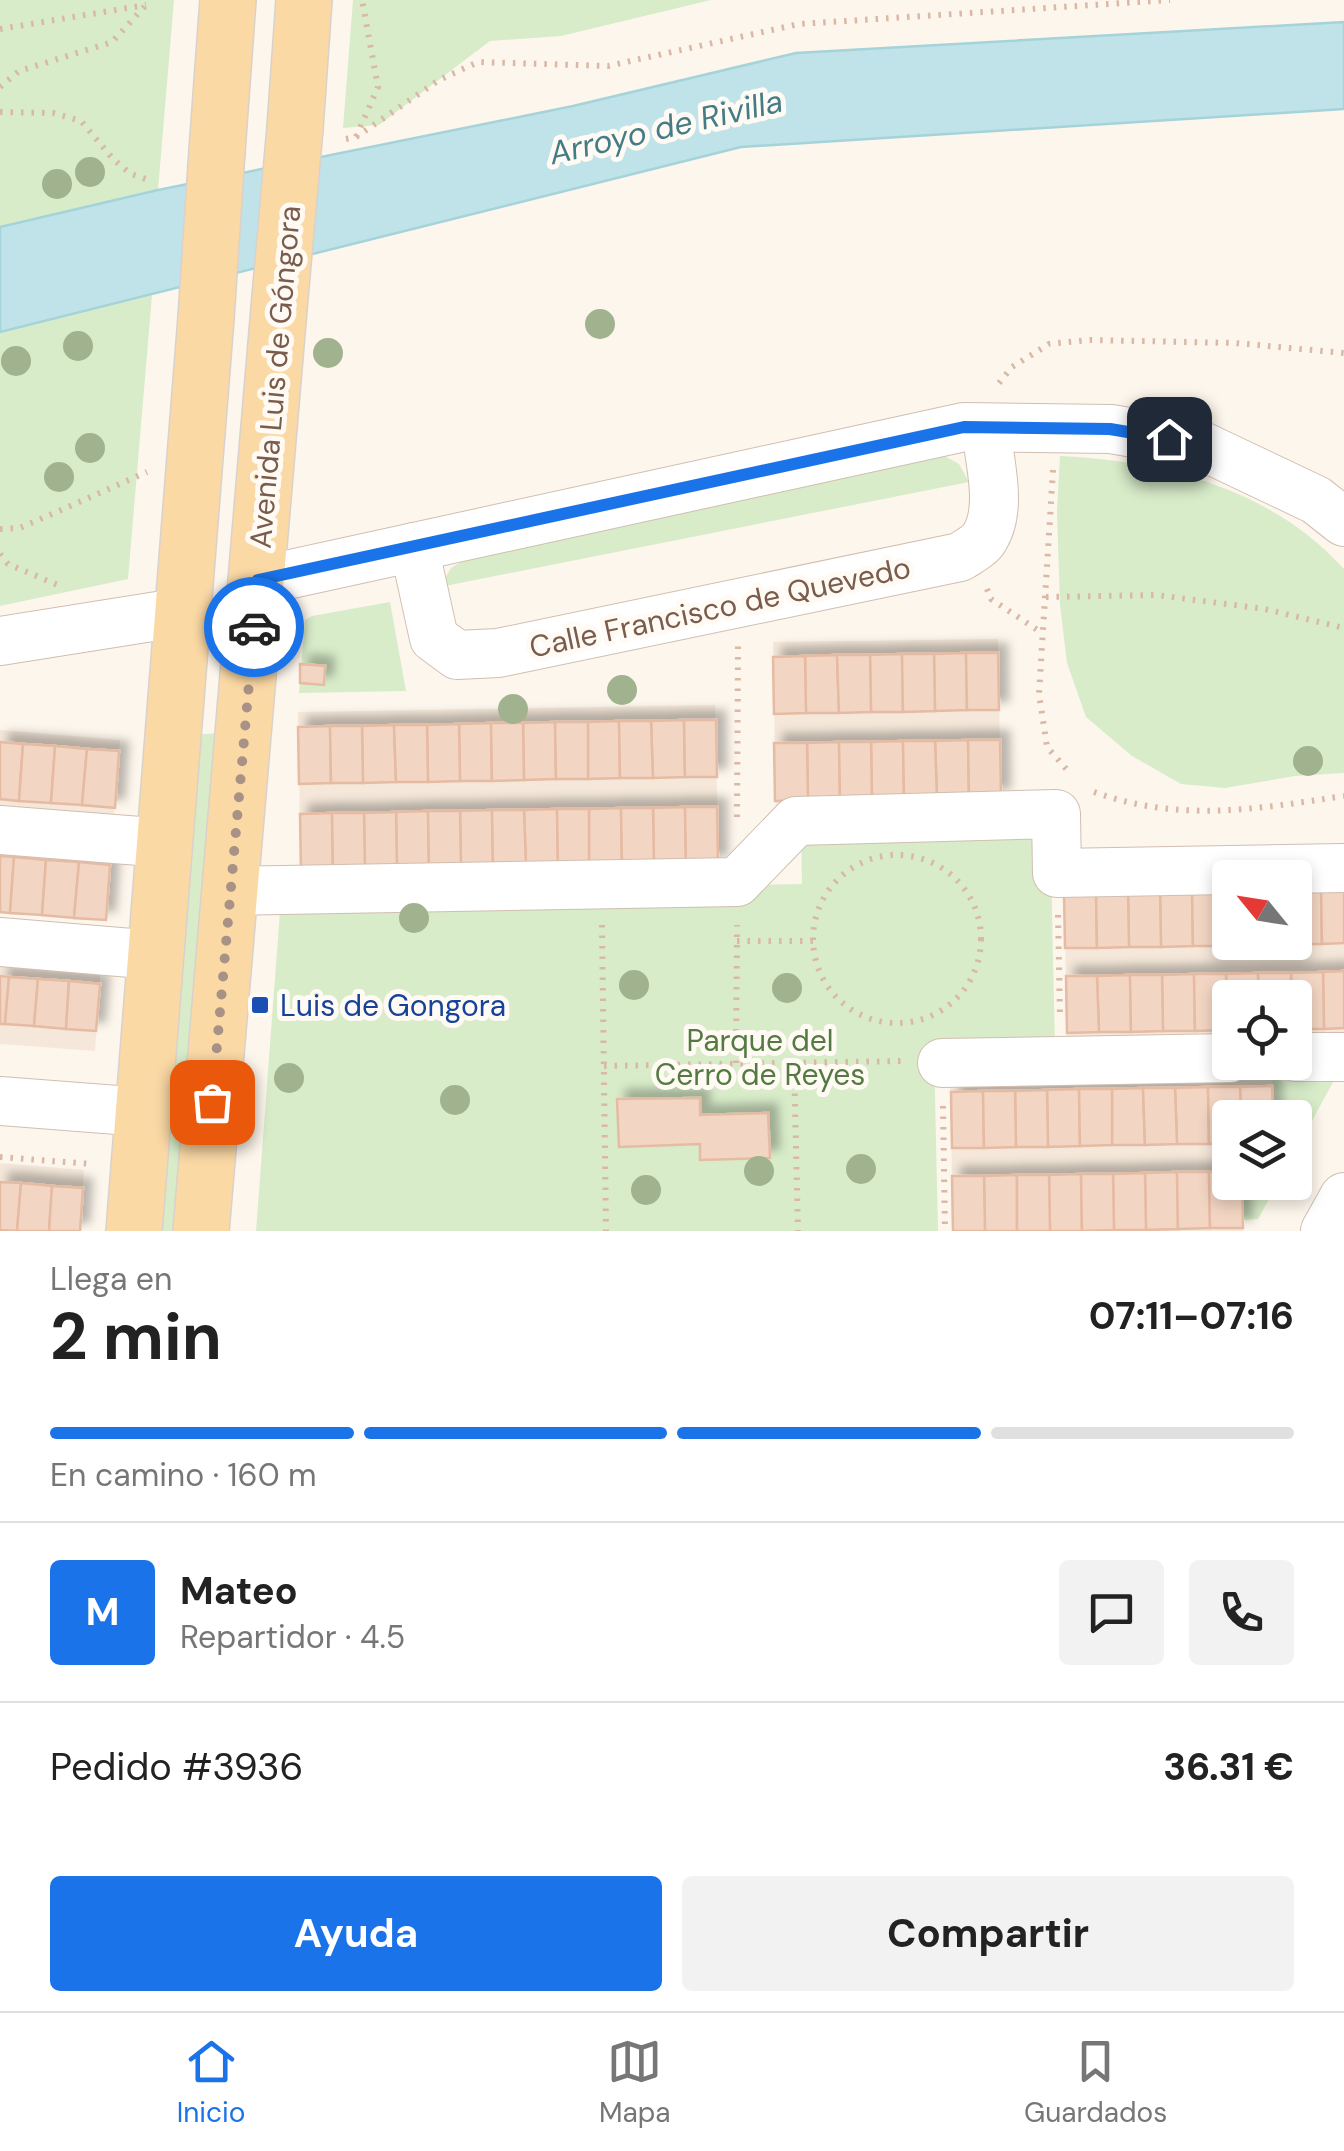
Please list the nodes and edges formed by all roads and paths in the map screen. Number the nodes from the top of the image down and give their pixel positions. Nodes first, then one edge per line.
1 (228, 0) edge
2 (304, 0) edge
3 (362, 0) edge
4 (1170, 0) edge
5 (146, 2) edge
6 (0, 29) edge
7 (0, 87) edge
8 (0, 112) edge
9 (320, 134) junction
10 (356, 137) junction
11 (152, 181) dead end
12 (1344, 352) edge
13 (975, 427) junction
14 (1054, 428) junction
15 (196, 451) junction
16 (1344, 522) edge
17 (0, 529) edge
18 (414, 547) junction
19 (970, 550) junction
20 (258, 580) junction
21 (1046, 597) junction
22 (183, 612) junction
23 (1344, 628) edge
24 (1044, 634) junction
25 (0, 640) edge
26 (1070, 792) junction
27 (1344, 796) edge
28 (0, 830) edge
29 (165, 842) junction
30 (1344, 868) edge
31 (1057, 874) junction
32 (601, 884) junction
33 (230, 892) junction
34 (737, 941) dead end
35 (814, 941) junction
36 (0, 942) edge
37 (155, 955) junction
38 (1344, 1057) edge
39 (1212, 1058) edge
40 (1312, 1058) edge
41 (1061, 1061) junction
42 (794, 1062) junction
43 (942, 1063) junction
44 (604, 1066) junction
45 (0, 1102) edge
46 (143, 1112) junction
47 (0, 1157) edge
48 (92, 1164) dead end
49 (134, 1231) edge
50 (201, 1231) edge
51 (606, 1231) edge
52 (798, 1231) edge
53 (945, 1231) edge

1 - 15 main road, bridge
2 - 9 main road, Avenida Luis de Góngora
3 - 10 path
4 - 10 path
5 - 6 path
5 - 7 path
8 - 11 path
9 - 10 path
9 - 20 main road, Avenida Luis de Góngora, bridge
12 - 13 path
13 - 14 street
13 - 18 street
13 - 19 street
14 - 16 street
14 - 21 path
15 - 17 path
15 - 22 main road
18 - 19 street, Calle Francisco de Quevedo
18 - 20 street
19 - 24 path
20 - 33 main road, Avenida Luis de Góngora
21 - 23 path
21 - 24 path
22 - 25 street
22 - 29 main road
24 - 26 path
26 - 27 path
26 - 31 street
26 - 32 street
28 - 29 street
29 - 37 main road
30 - 31 street
31 - 41 path
32 - 33 street
32 - 44 path
33 - 50 main road, Avenida Luis de Góngora
34 - 35 path
35 - 35 path
36 - 37 street
37 - 46 main road
38 - 40 street
39 - 41 street
41 - 43 street
42 - 43 path
42 - 44 path
42 - 52 path
43 - 53 path
44 - 51 path
45 - 46 street
46 - 49 main road
47 - 48 path

